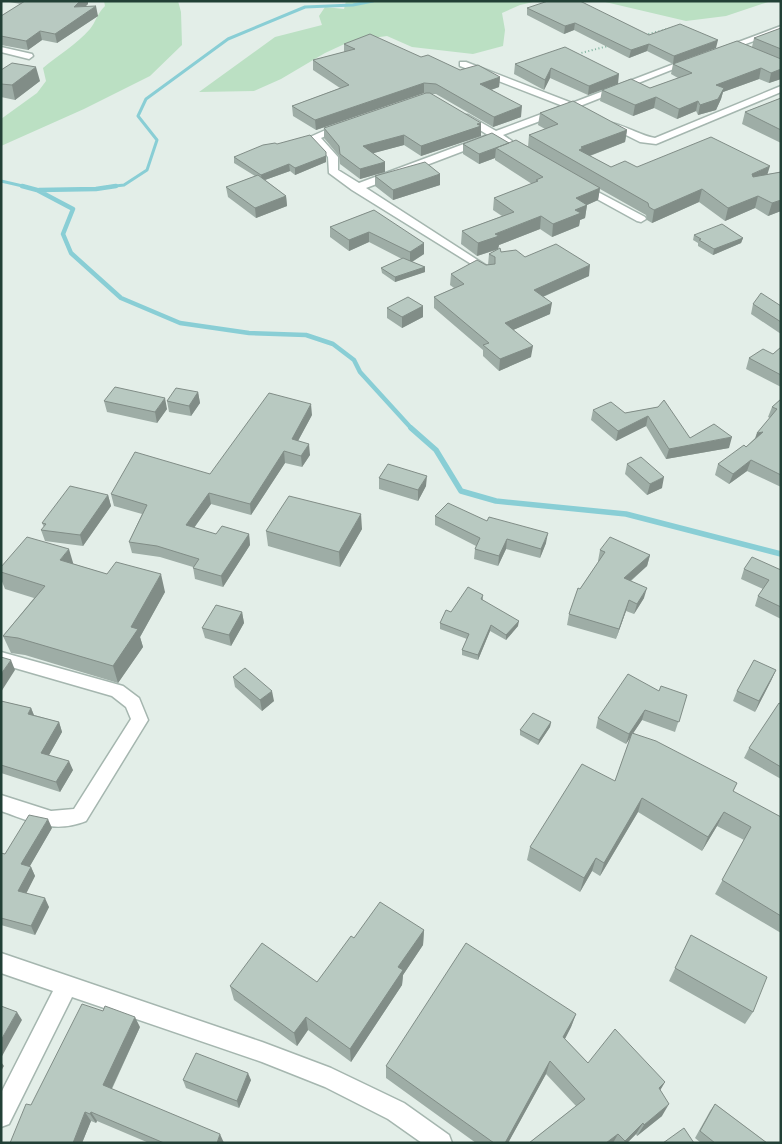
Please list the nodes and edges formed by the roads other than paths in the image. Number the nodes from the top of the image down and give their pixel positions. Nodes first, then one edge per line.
1 (781, 28) edge
2 (728, 44) junction
3 (1, 49) edge
4 (715, 52) edge
5 (749, 52) edge
6 (29, 56) dead end
7 (697, 59) edge
8 (463, 64) dead end
9 (614, 76) edge
10 (628, 84) junction
11 (781, 89) edge
12 (573, 106) junction
13 (456, 112) edge
14 (352, 123) edge
15 (496, 135) junction
16 (518, 148) edge
17 (571, 180) edge
18 (356, 188) junction
19 (640, 219) dead end
20 (489, 272) edge
21 (1, 658) edge
22 (1, 803) edge
23 (1, 962) edge
24 (67, 985) junction
25 (1, 1116) edge
26 (441, 1143) edge

1 - 2 street
2 - 4 street
2 - 5 street
3 - 6 street
7 - 10 street
8 - 12 street
9 - 10 street
10 - 12 street
11 - 12 street
12 - 15 street
13 - 15 street
14 - 18 street
15 - 16 street
15 - 18 street
17 - 19 street
18 - 20 street
21 - 22 street
23 - 24 street
24 - 25 street
24 - 26 street

